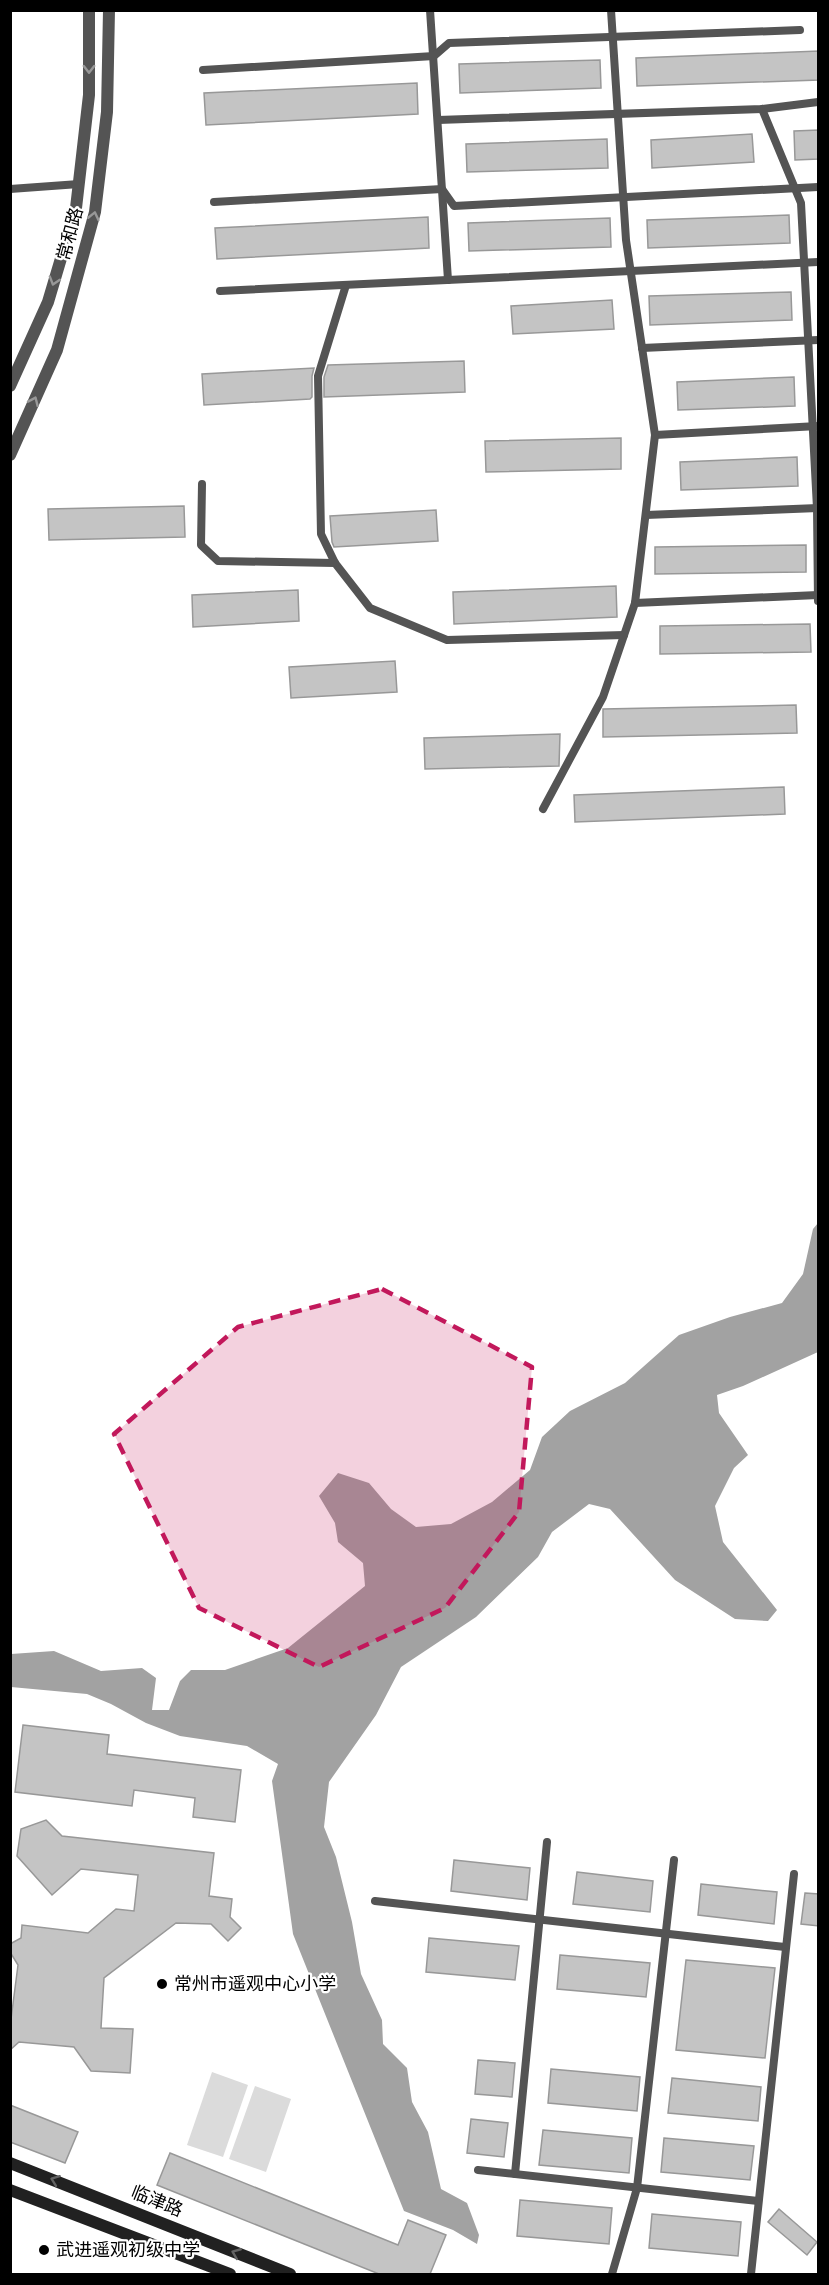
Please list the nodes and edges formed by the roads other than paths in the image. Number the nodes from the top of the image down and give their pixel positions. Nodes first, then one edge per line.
1 (89, 10) edge
2 (109, 10) edge
3 (430, 10) edge
4 (611, 10) edge
5 (801, 30) dead end
6 (613, 37) junction
7 (434, 56) junction
8 (203, 70) dead end
9 (819, 102) edge
10 (762, 109) junction
11 (618, 114) junction
12 (438, 120) junction
13 (79, 184) junction
14 (819, 187) edge
15 (795, 188) junction
16 (10, 189) edge
17 (442, 189) junction
18 (624, 197) junction
19 (214, 202) dead end
20 (804, 262) junction
21 (819, 262) edge
22 (631, 271) junction
23 (448, 280) junction
24 (346, 285) junction
25 (220, 291) dead end
26 (808, 340) junction
27 (819, 340) edge
28 (642, 348) junction
29 (10, 386) edge
30 (816, 426) edge
31 (655, 435) junction
32 (10, 455) edge
33 (201, 484) dead end
34 (818, 508) edge
35 (646, 515) junction
36 (335, 563) junction
37 (818, 595) edge
38 (819, 601) edge
39 (635, 603) junction
40 (624, 635) junction
41 (543, 810) dead end
42 (547, 1842) dead end
43 (674, 1860) dead end
44 (794, 1874) dead end
45 (375, 1901) dead end
46 (540, 1919) junction
47 (666, 1934) junction
48 (785, 1947) junction
49 (10, 2163) edge
50 (477, 2170) dead end
51 (514, 2174) junction
52 (637, 2188) junction
53 (10, 2190) edge
54 (759, 2201) junction
55 (230, 2274) edge
56 (290, 2274) edge
57 (612, 2274) edge
58 (751, 2274) edge

1 -> 13 street, 常和路
32 -> 2 street, 常和路
3 - 7 lane
4 - 6 lane
5 - 6 lane
6 - 7 lane
6 - 11 lane
7 - 8 lane
7 - 12 lane
9 - 10 lane
10 - 11 lane
10 - 15 lane
11 - 12 lane
11 - 18 lane
12 - 17 lane
13 - 16 lane
13 -> 29 street, 常和路
14 - 15 lane
15 - 18 lane
15 - 20 lane
17 - 18 lane
17 - 19 lane
17 - 23 lane
18 - 22 lane
20 - 21 lane
20 - 22 lane
20 - 26 lane
22 - 23 lane
22 - 28 lane
23 - 24 lane
24 - 25 lane
24 - 36 lane
26 - 27 lane
26 - 28 lane
26 - 30 lane
28 - 31 lane
30 - 31 lane
30 - 34 lane
31 - 35 lane
33 - 36 lane
34 - 35 lane
34 - 37 lane
35 - 39 lane
36 - 40 lane
37 - 38 lane
37 - 39 lane
39 - 40 lane
40 - 41 lane
42 - 46 lane
43 - 47 lane
44 - 48 lane
45 - 46 lane
46 - 47 lane
46 - 51 lane
47 - 48 lane
47 - 52 lane
48 - 54 lane
56 -> 49 main road, 临津路
50 - 51 lane
51 - 52 lane
52 - 54 lane
52 - 57 lane
53 - 55 main road
54 - 58 lane

